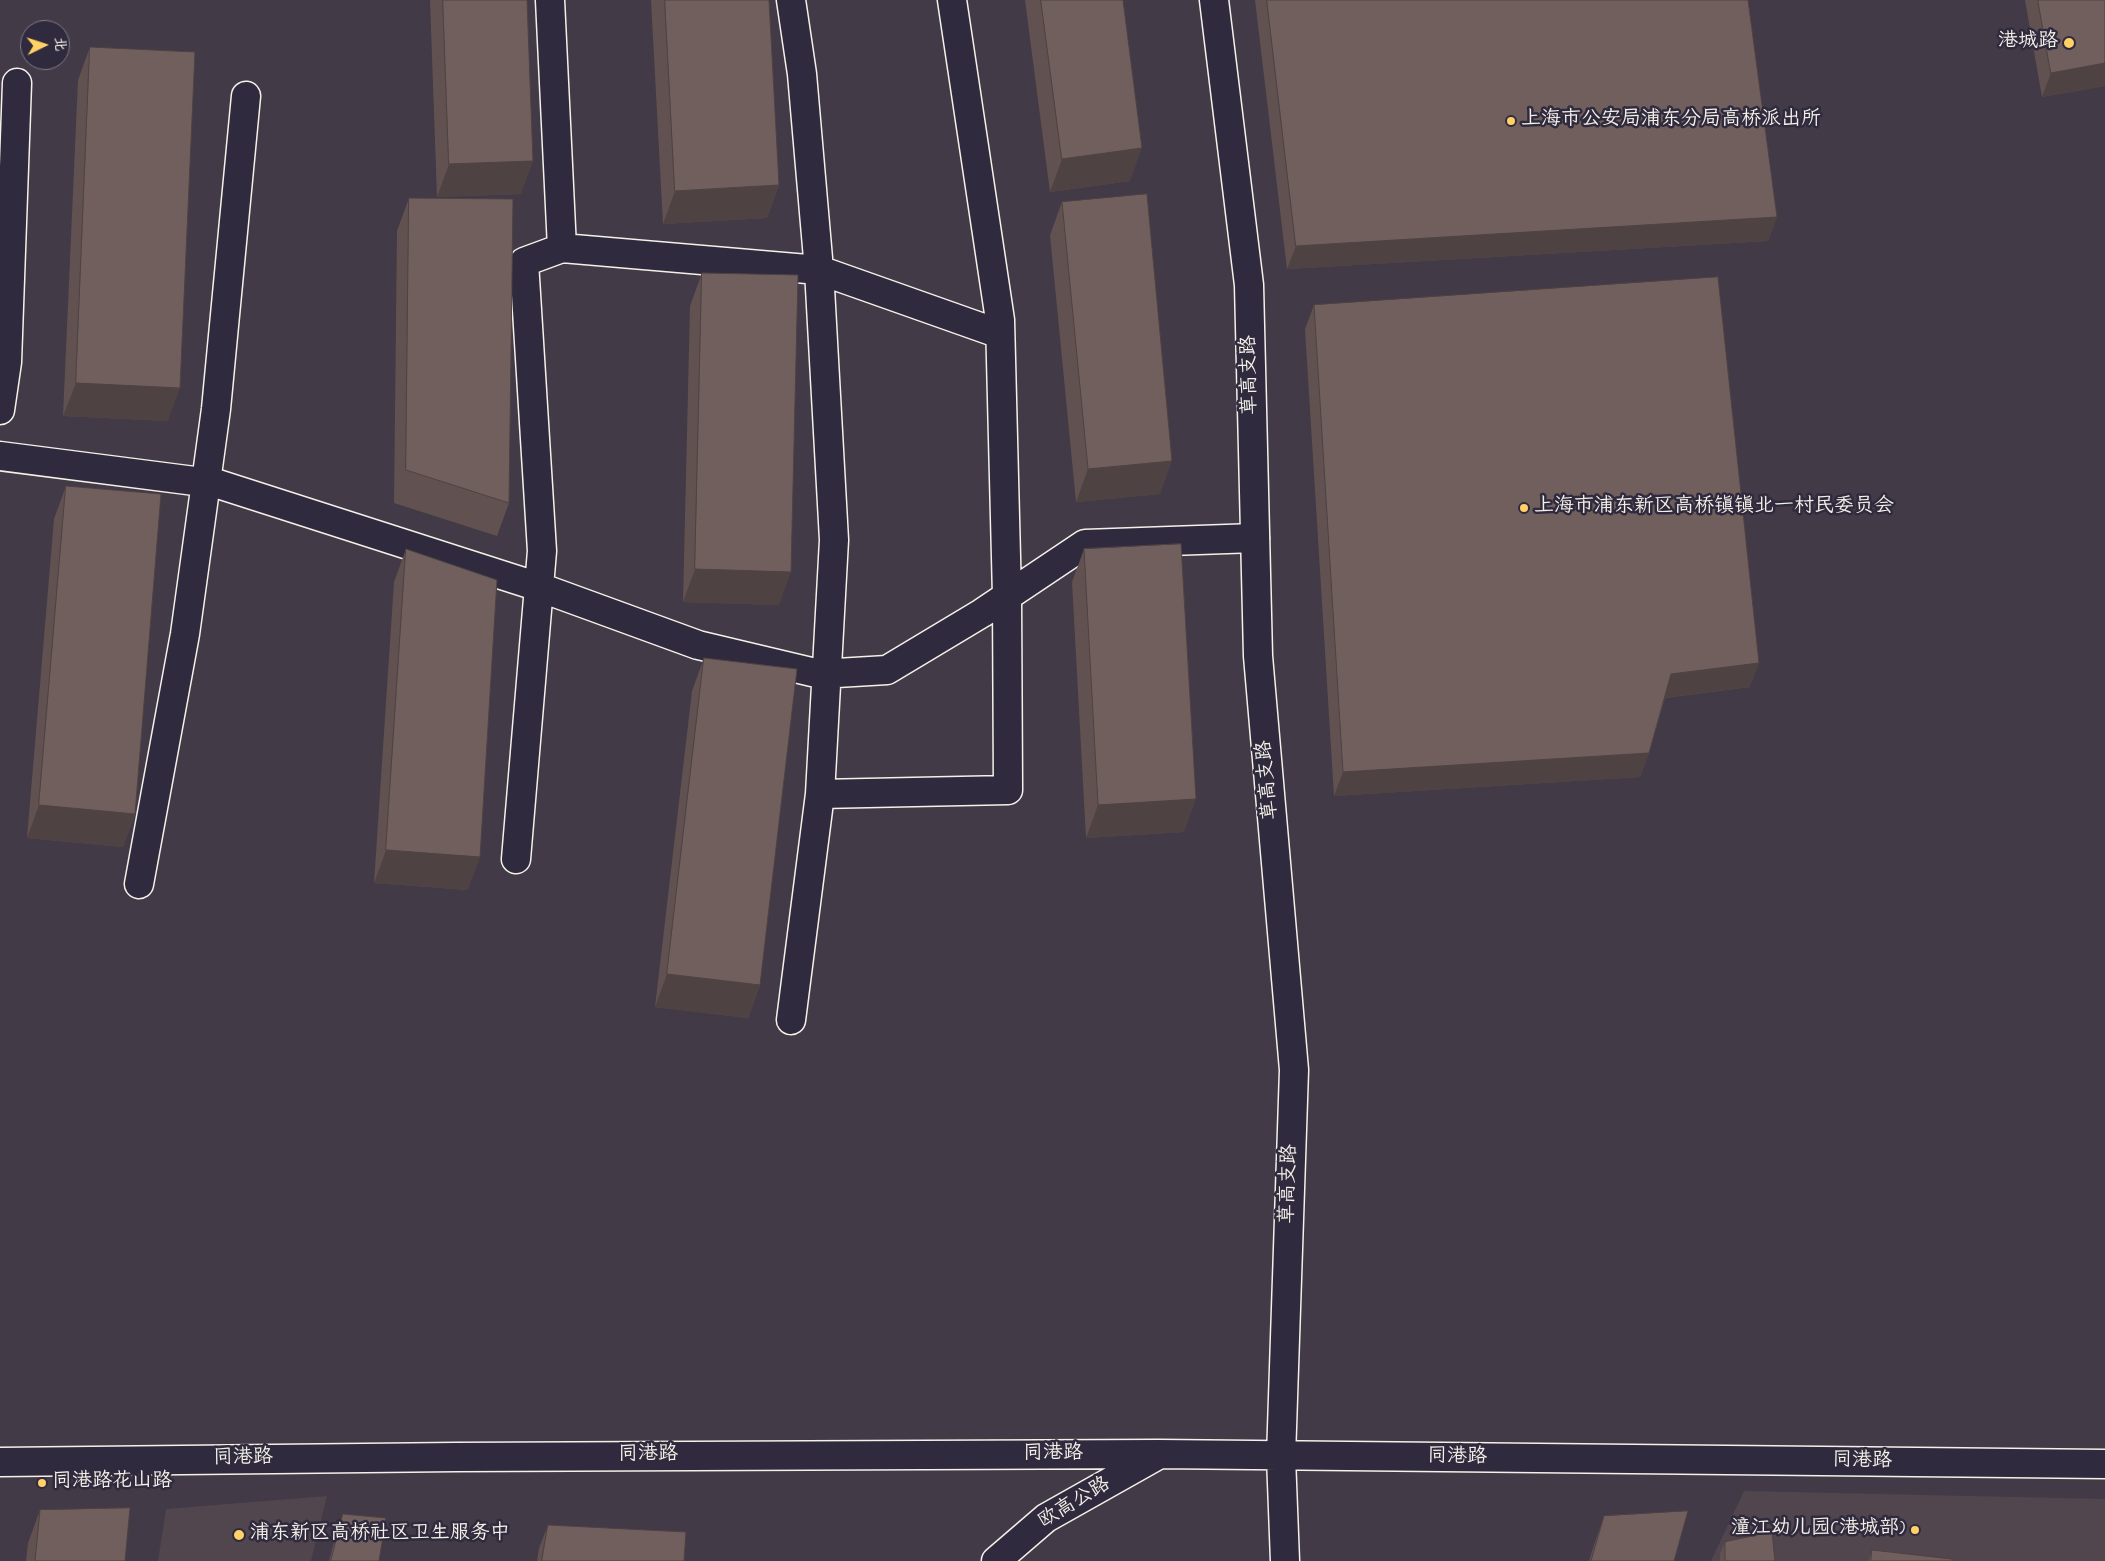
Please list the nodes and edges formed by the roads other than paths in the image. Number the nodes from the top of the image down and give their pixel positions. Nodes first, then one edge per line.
1 (550, 0) edge
2 (791, 0) edge
3 (952, 0) edge
4 (1214, 0) edge
5 (17, 83) dead end
6 (246, 96) dead end
7 (562, 248) junction
8 (819, 270) junction
9 (1000, 334) junction
10 (0, 410) edge
11 (0, 456) edge
12 (206, 482) junction
13 (1255, 538) junction
14 (539, 587) junction
15 (1008, 596) junction
16 (826, 674) junction
17 (820, 794) junction
18 (516, 859) dead end
19 (139, 884) dead end
20 (792, 1020) dead end
21 (1160, 1454) junction
22 (1280, 1457) junction
23 (0, 1462) edge
24 (2105, 1464) edge
25 (996, 1561) edge
26 (1285, 1561) edge

1 - 7 street
2 - 8 street
3 - 9 street
4 - 13 street, 草高支路
5 - 10 street
6 - 12 street
7 - 8 street
7 - 14 street
8 - 9 street
8 - 16 street
9 - 15 street
11 - 12 street
12 - 14 street
12 - 19 street
13 - 15 street
13 - 22 street, 草高支路
14 - 16 street
14 - 18 street
15 - 16 street
15 - 17 street
16 - 17 street
17 - 20 street
21 - 22 street, 同港路
21 - 23 street, 同港路
21 - 25 street, 欧高公路
22 - 24 street, 同港路
22 - 26 street, 草高支路

